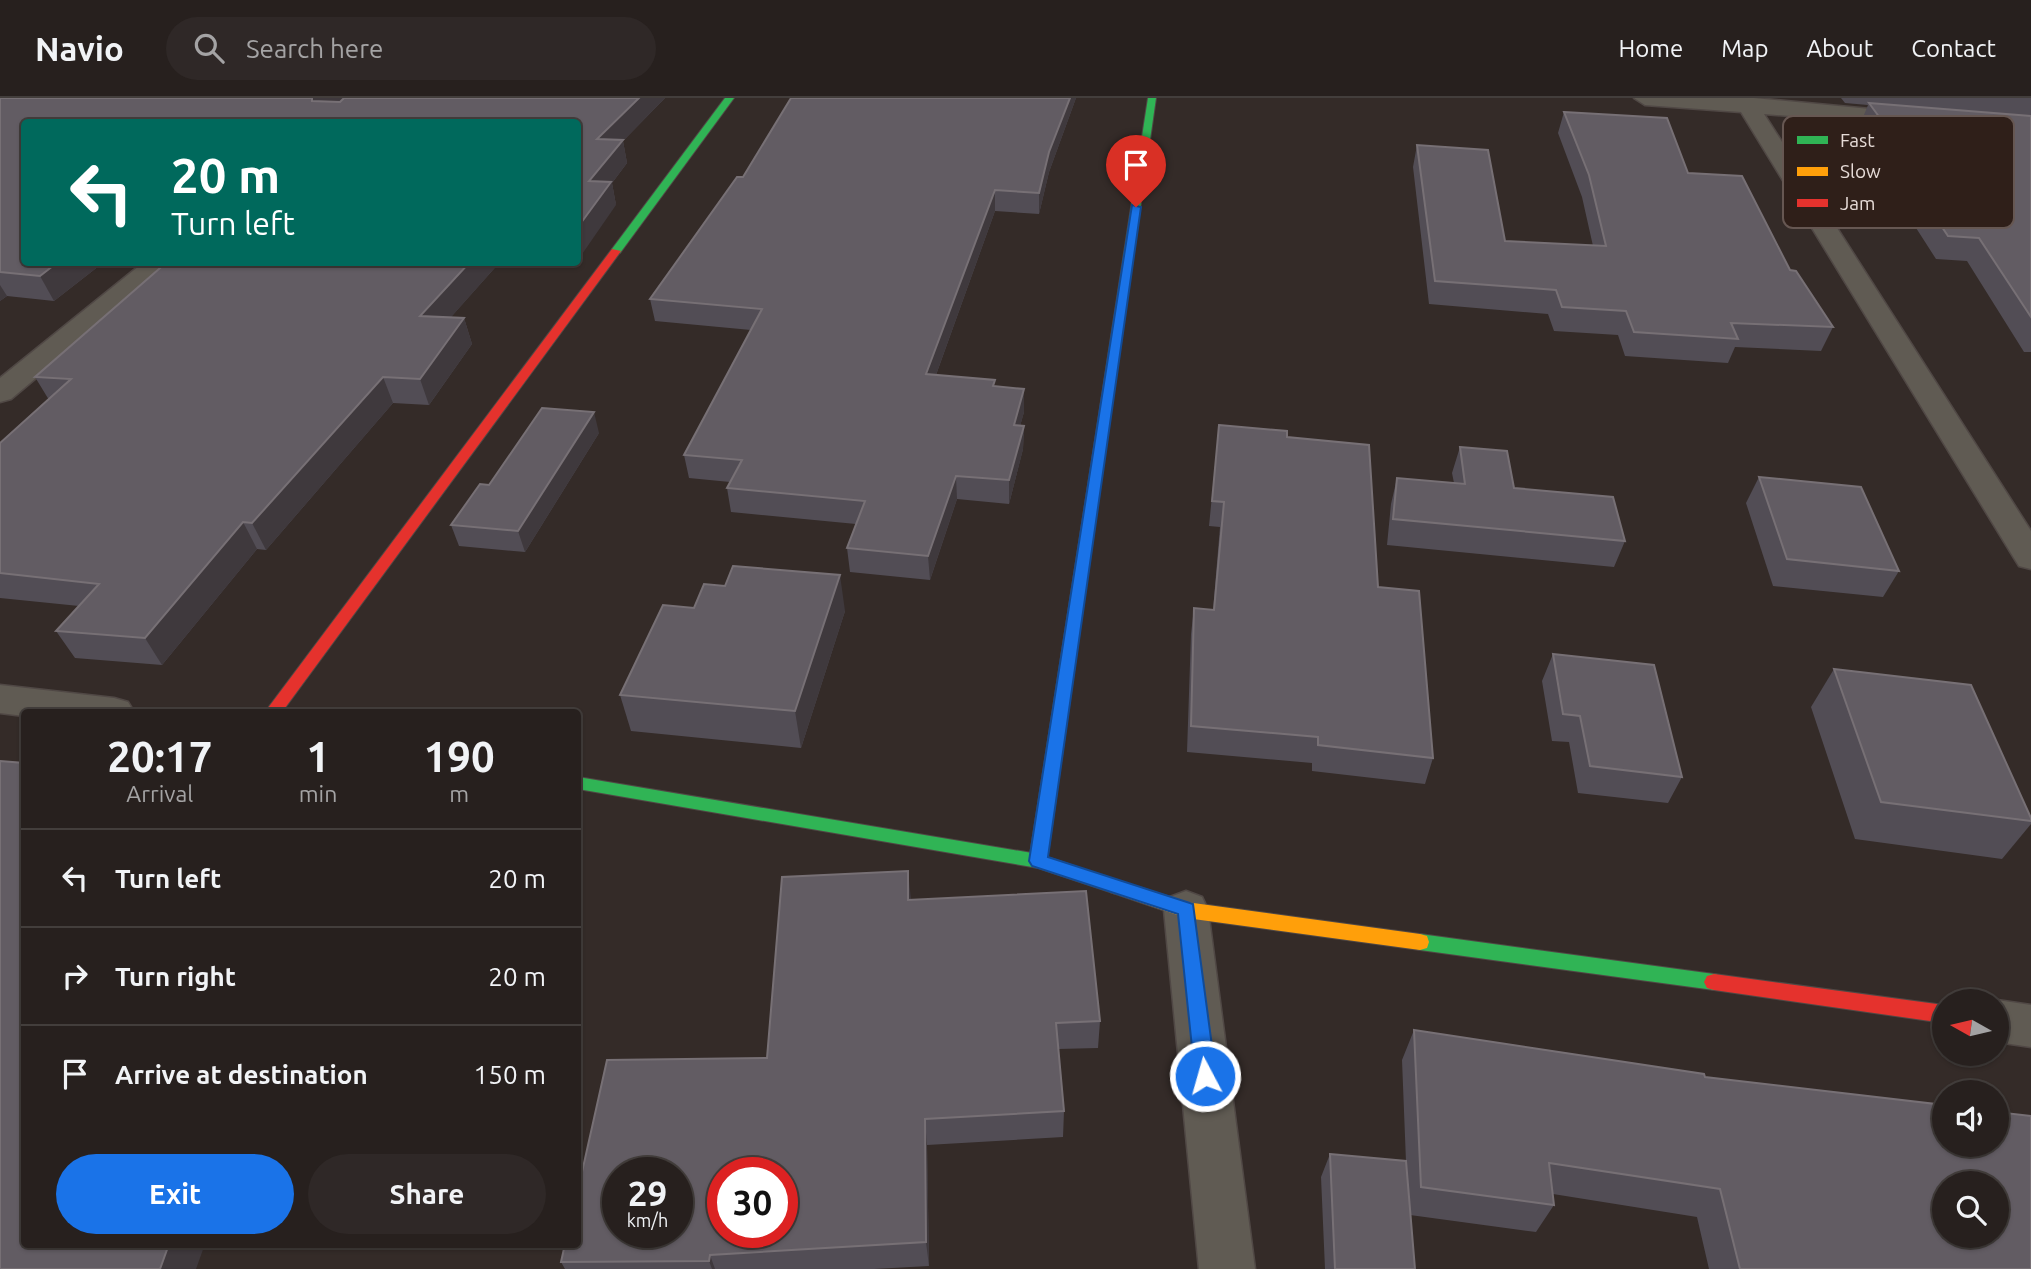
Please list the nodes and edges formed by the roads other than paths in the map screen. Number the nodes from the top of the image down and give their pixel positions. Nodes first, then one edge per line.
1 (730, 98) edge
2 (1152, 98) edge
3 (1645, 98) edge
4 (1745, 101) edge
5 (1888, 116) edge
6 (1783, 162) edge
7 (1824, 228) edge
8 (156, 266) edge
9 (0, 393) edge
10 (2031, 558) edge
11 (0, 699) edge
12 (88, 709) edge
13 (275, 709) edge
14 (581, 784) edge
15 (1038, 861) junction
16 (1186, 910) junction
17 (1932, 1012) edge
18 (2009, 1023) edge
19 (2031, 1026) edge
20 (1227, 1269) edge

1 - 13 street
2 - 15 street
3 - 4 street
4 - 5 street
4 - 6 street
7 - 10 street
8 - 9 street
11 - 12 street
14 - 15 street
15 - 16 street
16 - 17 street
16 - 20 street
18 - 19 street

